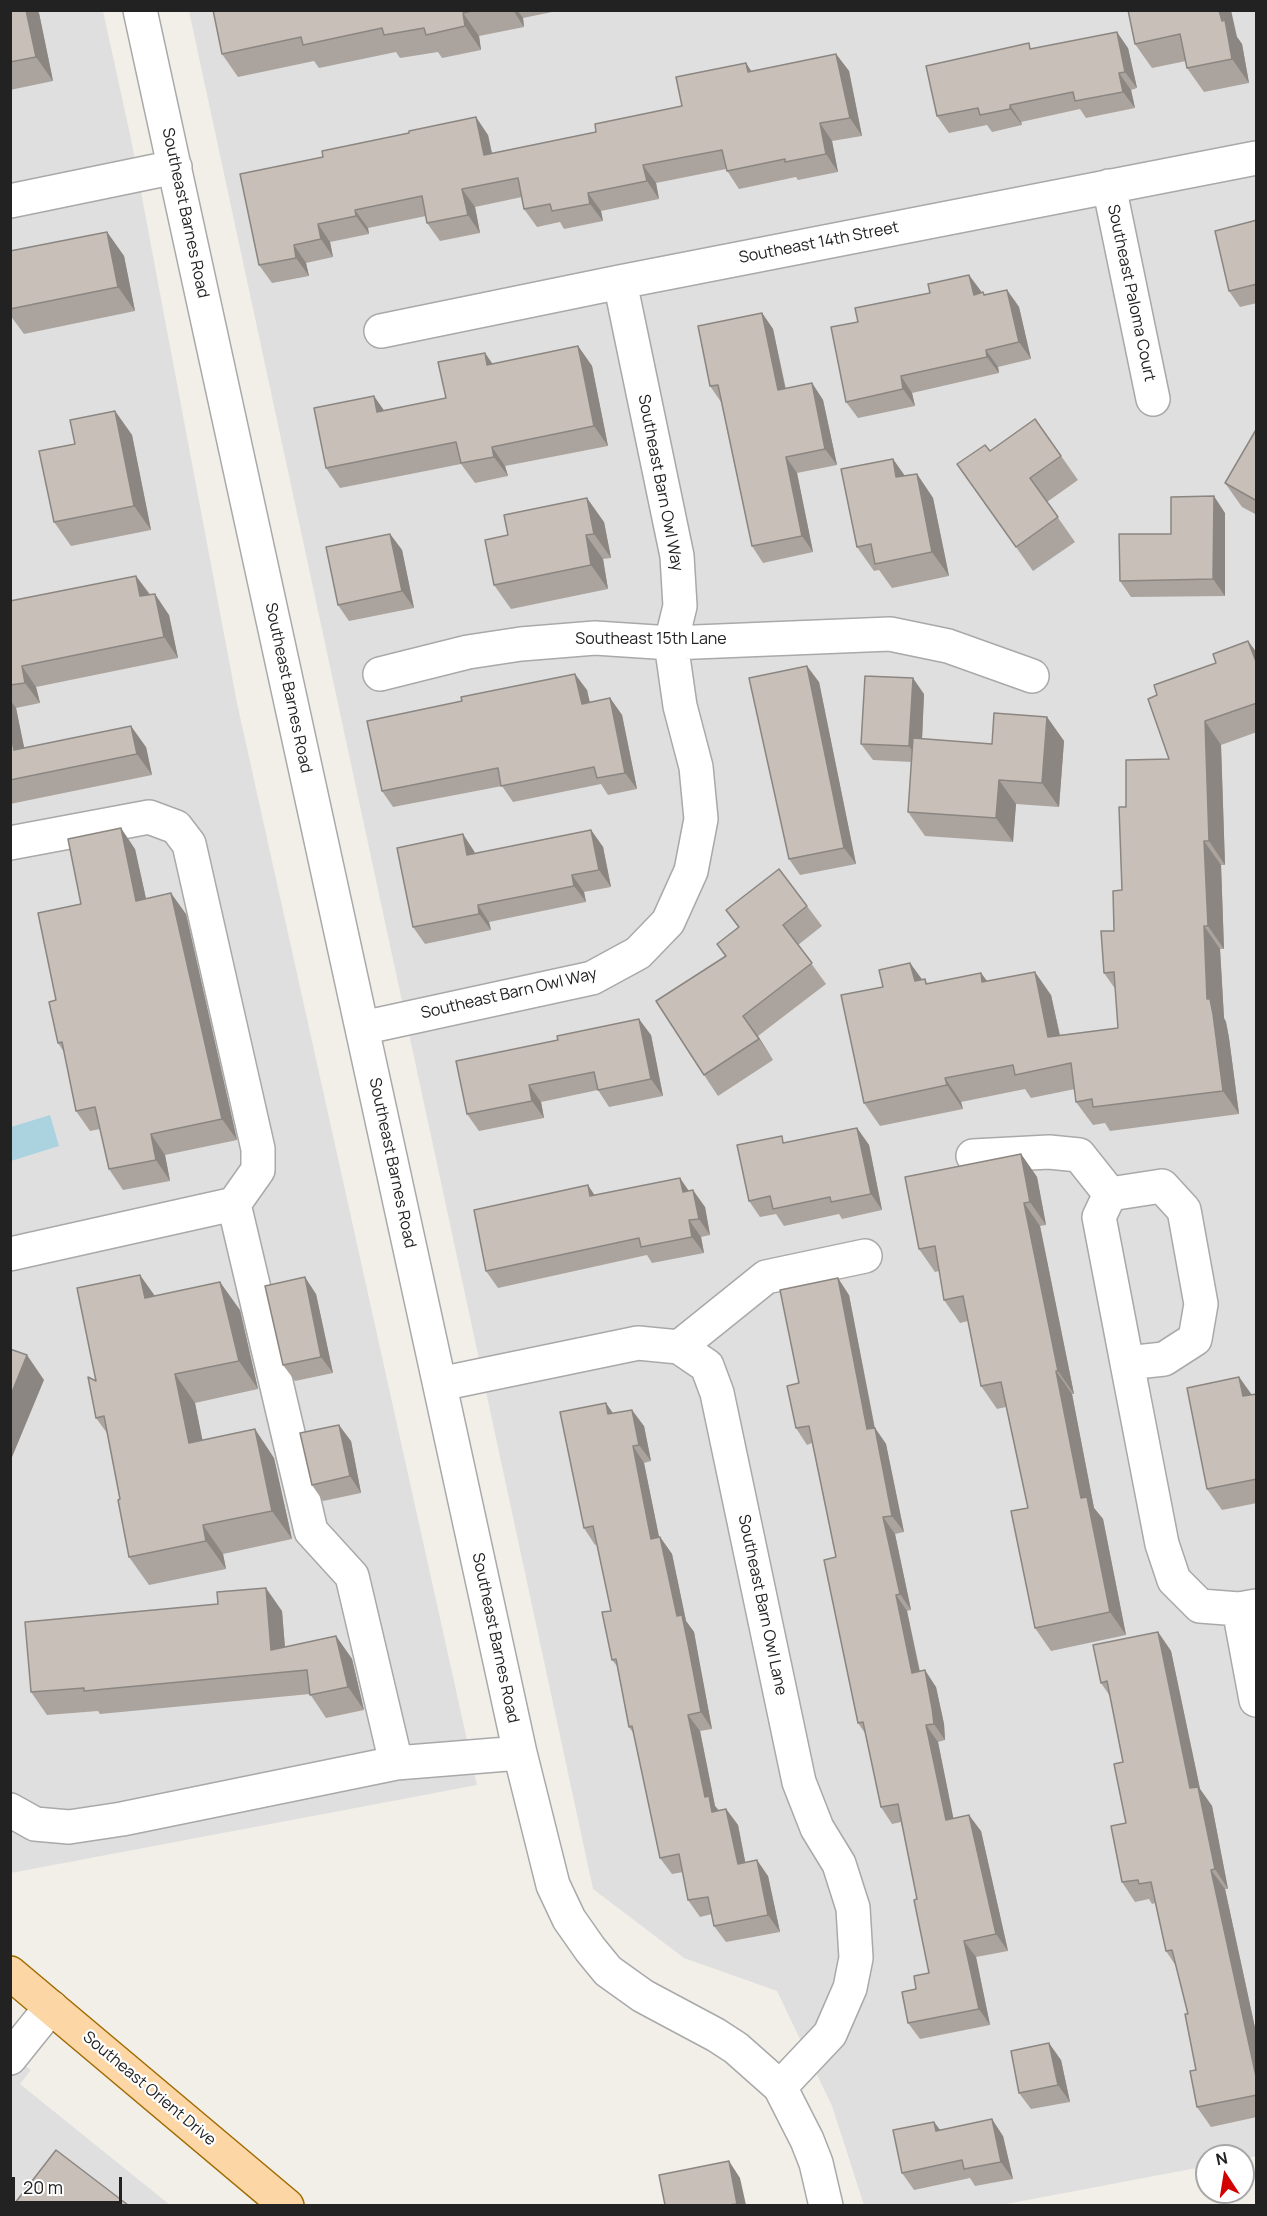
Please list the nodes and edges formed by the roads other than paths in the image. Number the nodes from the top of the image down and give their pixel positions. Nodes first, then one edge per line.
1 (140, 10) edge
2 (1257, 158) edge
3 (175, 167) junction
4 (1109, 186) junction
5 (10, 201) edge
6 (620, 282) junction
7 (381, 331) dead end
8 (1153, 399) dead end
9 (671, 643) junction
10 (380, 674) dead end
11 (1032, 676) dead end
12 (10, 843) edge
13 (362, 1028) junction
14 (973, 1156) dead end
15 (1110, 1194) junction
16 (234, 1204) junction
17 (10, 1254) edge
18 (865, 1256) dead end
19 (679, 1347) junction
20 (1127, 1363) junction
21 (440, 1384) junction
22 (1248, 1608) edge
23 (1257, 1700) edge
24 (520, 1753) junction
25 (396, 1764) junction
26 (10, 1810) edge
27 (10, 1973) edge
28 (51, 2007) junction
29 (10, 2058) edge
30 (780, 2087) junction
31 (287, 2205) edge
32 (826, 2205) edge

1 - 3 street, Southeast Barnes Road
2 - 4 street, Southeast 14th Street
3 - 5 street
3 - 13 street, Southeast Barnes Road
4 - 6 street, Southeast 14th Street
4 - 8 street, Southeast Paloma Court
6 - 7 street, Southeast 14th Street
6 - 9 street, Southeast Barn Owl Way
9 - 10 street, Southeast 15th Lane
9 - 11 street, Southeast 15th Lane
9 - 13 street, Southeast Barn Owl Way
12 - 16 street
13 - 21 street, Southeast Barnes Road
14 - 15 street
15 - 20 street
15 - 20 street
16 - 17 street
16 - 25 street
18 - 19 street
19 - 21 street, Southeast Barn Owl Lane
19 - 30 street, Southeast Barn Owl Lane
20 - 22 street
21 - 24 street, Southeast Barnes Road
22 - 23 street
24 - 25 street
24 - 30 street, Southeast Barnes Road
25 - 26 street
27 - 28 main road, Southeast Orient Drive
28 - 29 street
28 - 31 main road, Southeast Orient Drive
30 - 32 street, Southeast Barnes Road

